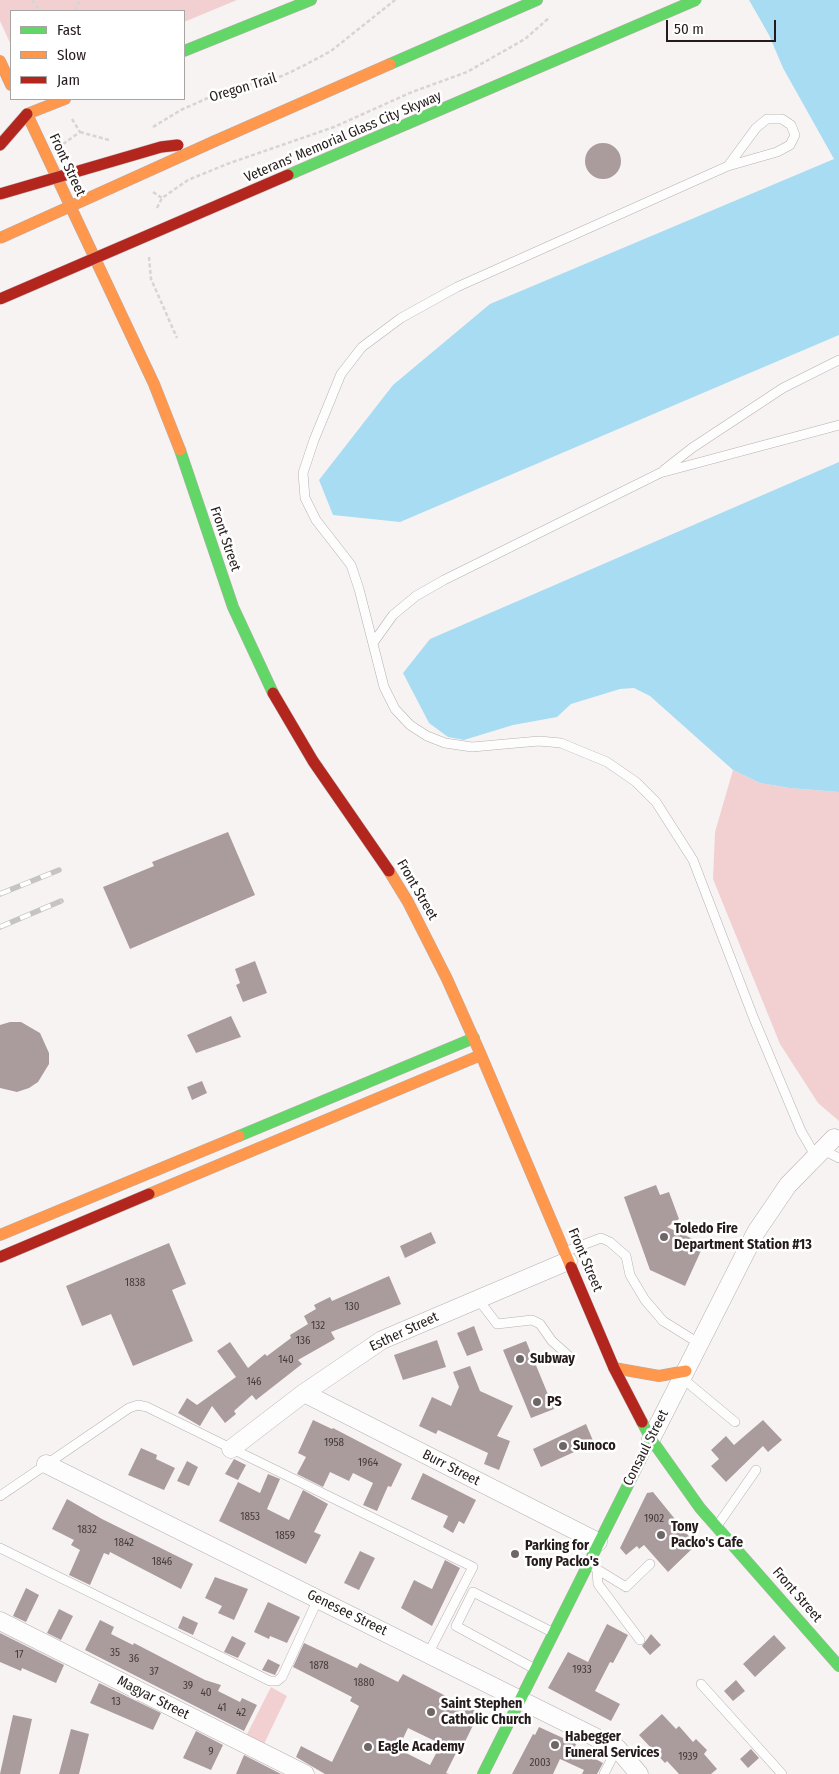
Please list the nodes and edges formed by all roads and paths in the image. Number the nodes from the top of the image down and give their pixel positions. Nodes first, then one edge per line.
1 (312, 0) edge
2 (394, 0) edge
3 (537, 0) edge
4 (696, 0) edge
5 (185, 51) edge
6 (0, 61) edge
7 (10, 83) edge
8 (61, 100) edge
9 (25, 110) junction
10 (9, 115) dead end
11 (146, 131) dead end
12 (80, 132) dead end
13 (215, 141) junction
14 (118, 143) dead end
15 (0, 145) edge
16 (728, 166) junction
17 (0, 194) edge
18 (0, 238) edge
19 (0, 300) edge
20 (839, 360) edge
21 (839, 425) edge
22 (660, 473) junction
23 (373, 643) junction
24 (474, 1038) junction
25 (481, 1055) junction
26 (824, 1148) junction
27 (839, 1158) edge
28 (0, 1235) edge
29 (0, 1257) edge
30 (567, 1257) junction
31 (478, 1300) junction
32 (700, 1344) junction
33 (571, 1358) dead end
34 (614, 1368) junction
35 (684, 1374) junction
36 (304, 1393) junction
37 (735, 1422) dead end
38 (651, 1438) junction
39 (231, 1449) junction
40 (46, 1464) junction
41 (756, 1470) dead end
42 (0, 1496) edge
43 (716, 1526) junction
44 (598, 1542) junction
45 (0, 1548) edge
46 (650, 1564) dead end
47 (592, 1567) junction
48 (463, 1587) junction
49 (473, 1592) junction
50 (318, 1599) junction
51 (0, 1621) edge
52 (445, 1621) junction
53 (456, 1626) junction
54 (553, 1633) junction
55 (640, 1640) dead end
56 (428, 1654) junction
57 (839, 1666) edge
58 (535, 1670) junction
59 (701, 1684) dead end
60 (520, 1699) junction
61 (617, 1748) junction
62 (305, 1774) edge
63 (483, 1774) edge
64 (604, 1774) edge
65 (639, 1774) edge
66 (782, 1774) edge

1 - 5 main road
2 - 11 path, Oregon Trail
3 - 13 main road
4 - 19 main road, Veterans' Memorial Glass City Skyway, bridge
6 - 7 main road
8 - 9 main road
9 - 10 main road
9 - 15 main road
9 - 24 main road, Front Street
12 - 14 path
13 - 17 main road, bridge
13 - 18 main road, bridge
16 - 16 lane
16 - 23 lane
20 - 22 lane
21 - 22 lane
22 - 23 lane
23 - 26 lane
24 - 25 main road, Front Street
24 - 28 main road
25 - 29 main road
25 - 30 main road, Front Street
26 - 27 lane
26 - 32 street, Consaul Street
30 - 31 street, Esther Street
30 - 32 lane
30 - 34 main road, Front Street
31 - 33 lane
31 - 36 street, Esther Street
32 - 35 street, Consaul Street
34 - 35 main road
34 - 38 main road, Front Street
35 - 37 lane
35 - 38 street, Consaul Street
36 - 39 street, Esther Street
36 - 44 street, Burr Street
38 - 43 main road, Front Street
38 - 44 main road, Consaul Street
39 - 40 lane
39 - 48 lane
40 - 42 lane
40 - 50 street, Genesee Street
41 - 43 lane
43 - 57 main road, Front Street
44 - 47 main road, Consaul Street
45 - 50 lane
46 - 47 lane
47 - 54 main road, Consaul Street
47 - 55 lane
48 - 49 lane
48 - 52 lane
49 - 53 lane
49 - 54 lane
50 - 56 street, Genesee Street
51 - 62 street, Magyar Street
52 - 53 lane
52 - 56 lane
53 - 58 lane
54 - 58 main road, Consaul Street
56 - 60 street, Genesee Street
58 - 60 main road, Consaul Street
59 - 66 lane
60 - 61 street, Genesee Street
60 - 63 main road, Consaul Street
61 - 64 lane
61 - 65 street, Genesee Street

